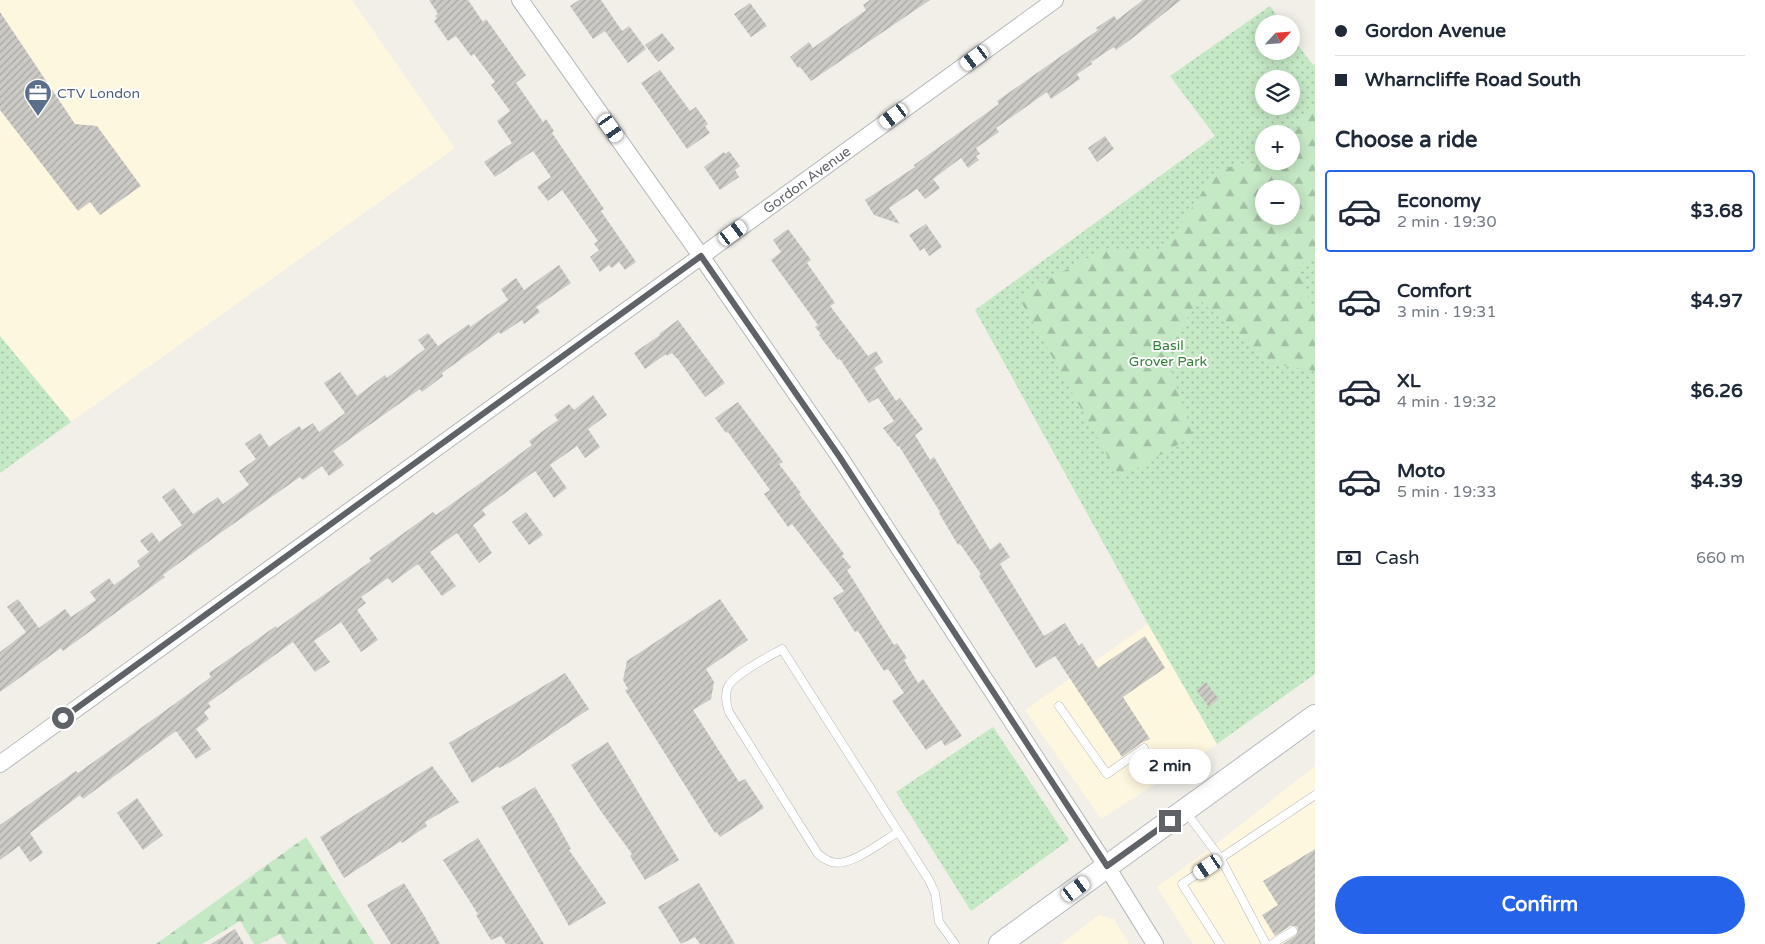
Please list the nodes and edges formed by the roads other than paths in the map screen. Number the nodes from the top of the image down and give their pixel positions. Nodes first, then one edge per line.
1 (520, 0) edge
2 (1055, 0) edge
3 (701, 256) junction
4 (1059, 706) dead end
5 (1315, 716) edge
6 (1144, 748) dead end
7 (0, 764) edge
8 (1315, 795) edge
9 (1185, 810) junction
10 (898, 832) junction
11 (1221, 859) junction
12 (1107, 866) junction
13 (1293, 931) dead end
14 (1264, 942) edge
15 (955, 944) edge
16 (1000, 944) edge
17 (1155, 944) edge
18 (1220, 944) edge
19 (1255, 944) edge
20 (1272, 944) edge

1 - 3 street
2 - 3 street, Gordon Avenue
3 - 7 street, Gordon Avenue
3 - 12 street
4 - 6 lane
5 - 9 main road
8 - 11 lane
9 - 11 lane
9 - 12 main road
10 - 10 lane
10 - 15 lane
11 - 14 lane
11 - 18 lane
12 - 16 main road
12 - 17 street
13 - 20 lane
14 - 19 lane

